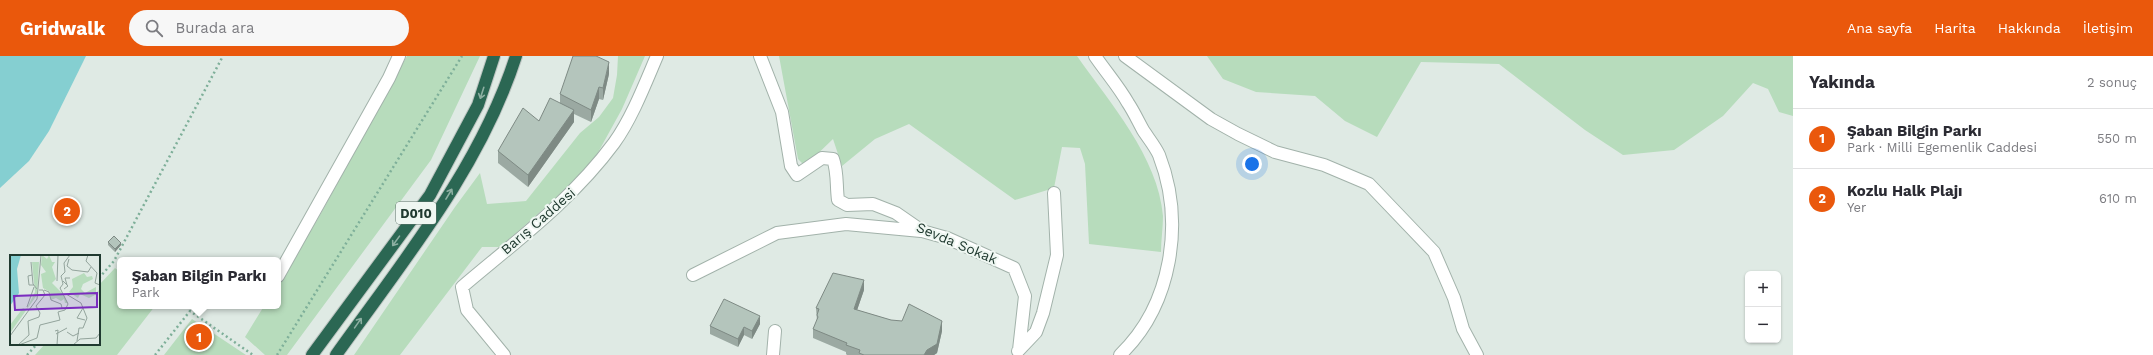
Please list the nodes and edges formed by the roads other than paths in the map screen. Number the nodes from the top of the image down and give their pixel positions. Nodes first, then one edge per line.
1 (399, 56) edge
2 (494, 56) edge
3 (516, 56) edge
4 (657, 56) edge
5 (760, 56) edge
6 (1095, 56) edge
7 (1125, 56) edge
8 (1054, 194) dead end
9 (922, 231) junction
10 (281, 271) edge
11 (693, 275) dead end
12 (775, 331) dead end
13 (1016, 353) edge
14 (312, 355) edge
15 (336, 355) edge
16 (504, 355) edge
17 (773, 355) edge
18 (1120, 355) edge
19 (1477, 355) edge

1 - 10 street
2 -> 14 highway, D010
15 -> 3 highway, D010
4 - 16 street, Barış Caddesi
5 - 9 street, Sevda Sokak
6 - 18 street
7 - 19 street
8 - 13 street
9 - 11 street
9 - 13 street, Sevda Sokak
12 - 17 street

